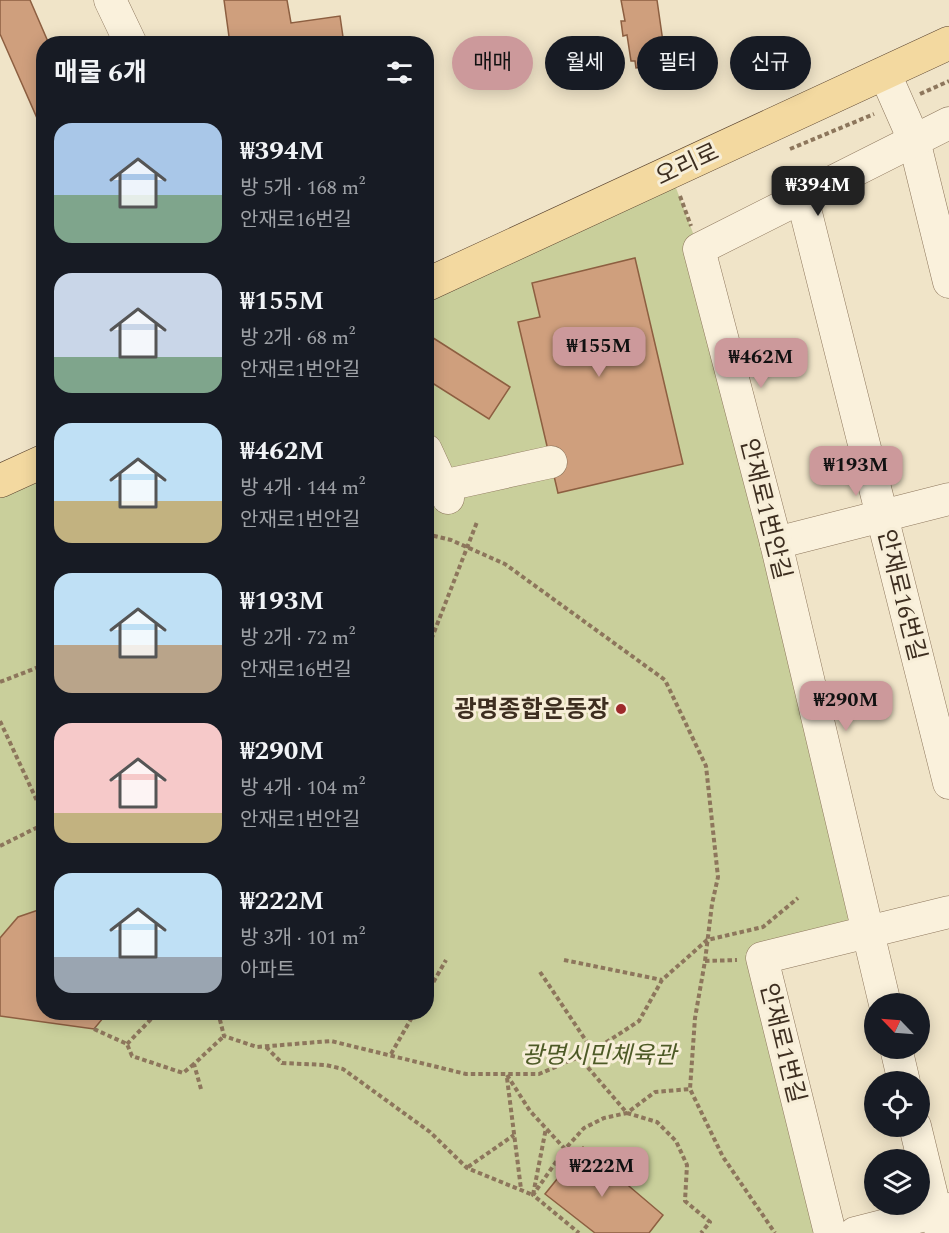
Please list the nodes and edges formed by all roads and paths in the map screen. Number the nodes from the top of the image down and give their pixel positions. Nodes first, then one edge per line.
1 (110, 0) edge
2 (127, 36) edge
3 (949, 43) edge
4 (885, 74) junction
5 (949, 81) edge
6 (898, 104) junction
7 (949, 123) edge
8 (914, 140) junction
9 (789, 149) dead end
10 (679, 194) dead end
11 (802, 197) junction
12 (699, 249) junction
13 (434, 281) edge
14 (949, 282) edge
15 (551, 462) dead end
16 (36, 465) edge
17 (0, 481) edge
18 (434, 484) edge
19 (949, 499) edge
20 (882, 516) junction
21 (477, 522) dead end
22 (434, 536) edge
23 (776, 543) junction
24 (434, 632) edge
25 (36, 668) edge
26 (0, 682) edge
27 (0, 721) edge
28 (949, 783) edge
29 (36, 799) edge
30 (36, 828) edge
31 (0, 846) edge
32 (798, 898) dead end
33 (949, 912) edge
34 (867, 933) junction
35 (707, 940) junction
36 (762, 958) junction
37 (446, 960) dead end
38 (564, 960) dead end
39 (705, 961) junction
40 (540, 972) dead end
41 (662, 980) junction
42 (434, 981) edge
43 (882, 993) edge
44 (150, 1020) edge
45 (220, 1020) edge
46 (411, 1020) edge
47 (94, 1029) dead end
48 (224, 1036) junction
49 (127, 1044) junction
50 (265, 1046) junction
51 (593, 1051) junction
52 (391, 1054) junction
53 (578, 1056) junction
54 (194, 1064) junction
55 (507, 1074) junction
56 (201, 1089) dead end
57 (690, 1089) junction
58 (627, 1113) junction
59 (546, 1128) junction
60 (514, 1135) junction
61 (918, 1137) edge
62 (565, 1149) junction
63 (467, 1168) junction
64 (521, 1190) junction
65 (533, 1195) junction
66 (942, 1218) edge
67 (579, 1233) edge
68 (701, 1233) edge
69 (775, 1233) edge
70 (830, 1233) edge
71 (855, 1233) edge

1 - 2 street
3 - 4 main road, 오리로
4 - 6 street
4 - 13 main road, 오리로
5 - 6 path
6 - 8 street
6 - 9 path
7 - 8 street
8 - 11 street
8 - 14 street
10 - 12 path
11 - 12 street
11 - 20 street, 안재로16번길
12 - 23 street, 안재로1번안길
15 - 18 street
16 - 17 main road
19 - 20 street
20 - 23 street
20 - 28 street, 안재로16번길
21 - 24 path
22 - 35 path
23 - 34 street, 안재로1번안길
25 - 26 path
27 - 29 path
30 - 31 path
32 - 35 path
33 - 34 street, 안재로1번길
34 - 36 street, 안재로1번길
34 - 43 street, 안재로1번안길
35 - 39 path
35 - 41 path
36 - 39 path
36 - 70 street, 안재로1번길
37 - 42 path
38 - 41 path
39 - 57 path
40 - 51 path
41 - 51 path
44 - 49 path
45 - 48 path
46 - 52 path
47 - 49 path
48 - 50 path
48 - 54 path
49 - 54 path
50 - 52 path
50 - 63 path
51 - 53 path
52 - 55 path
53 - 55 path
53 - 58 path
54 - 56 path
55 - 59 path
55 - 60 path
57 - 58 path
57 - 69 path
58 - 62 path
58 - 68 path
59 - 62 path
59 - 65 path
60 - 63 path
60 - 64 path
61 - 66 street
62 - 65 path
63 - 64 path
64 - 65 path
65 - 67 path
66 - 71 street

